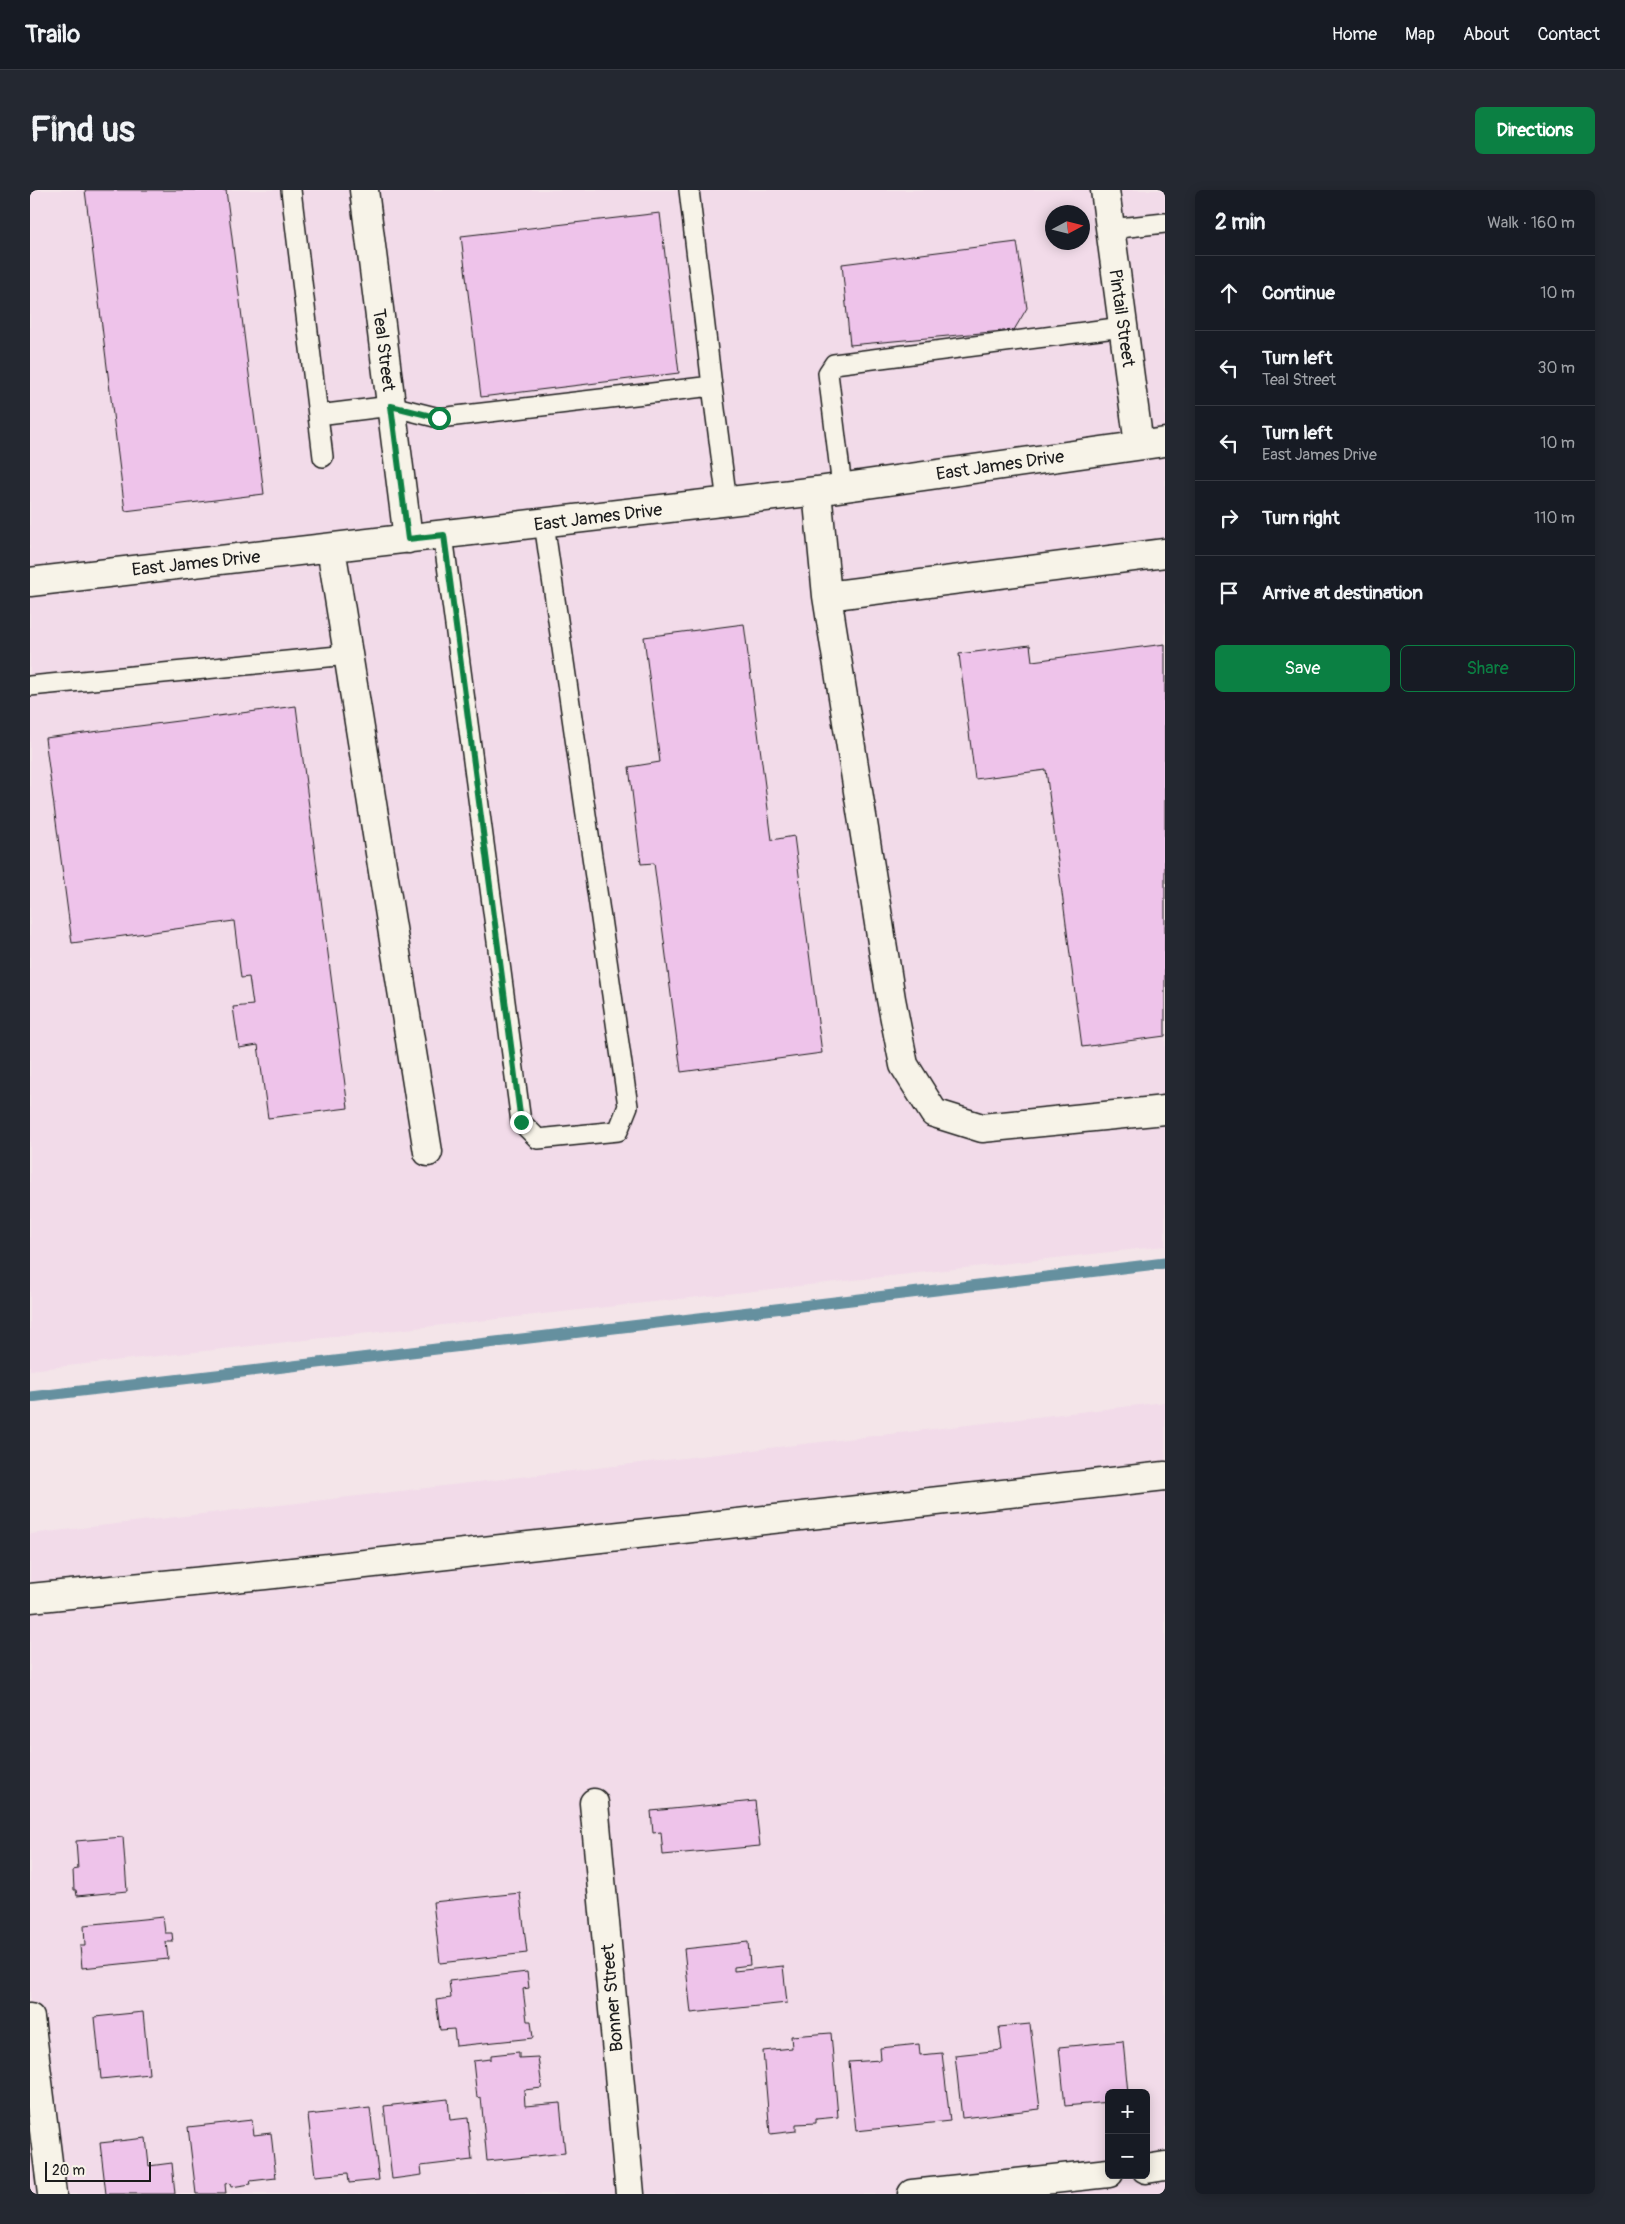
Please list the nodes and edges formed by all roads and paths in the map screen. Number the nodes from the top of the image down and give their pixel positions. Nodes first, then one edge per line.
1 (291, 190) edge
2 (364, 190) edge
3 (689, 190) edge
4 (1105, 190) edge
5 (1165, 222) edge
6 (1110, 229) junction
7 (1123, 327) junction
8 (712, 386) junction
9 (391, 406) junction
10 (318, 415) junction
11 (1152, 444) edge
12 (324, 457) dead end
13 (829, 489) junction
14 (727, 502) junction
15 (544, 523) junction
16 (444, 535) junction
17 (408, 539) junction
18 (331, 548) junction
19 (1165, 553) edge
20 (30, 582) edge
21 (827, 596) junction
22 (348, 655) junction
23 (30, 686) edge
24 (1165, 1110) edge
25 (428, 1152) dead end
26 (1165, 1476) edge
27 (30, 1598) edge
28 (594, 1803) dead end
29 (30, 2018) edge
30 (1165, 2166) edge
31 (1150, 2168) edge
32 (1105, 2173) edge
33 (52, 2194) edge
34 (630, 2194) edge
35 (912, 2194) edge

1 - 10 lane
2 - 9 street, Teal Street
3 - 8 lane
4 - 6 street, Pintail Street
5 - 6 lane
6 - 7 street, Pintail Street
7 - 11 street, Pintail Street
7 - 13 lane
8 - 9 lane
8 - 14 lane
9 - 10 lane
9 - 17 street, Teal Street
10 - 12 lane
11 - 13 street, East James Drive
13 - 14 street, East James Drive
13 - 21 street
14 - 15 street, East James Drive
15 - 16 street, East James Drive
15 - 16 lane
16 - 17 street, East James Drive
17 - 18 street, East James Drive
18 - 20 street, East James Drive
18 - 22 street
19 - 21 street
21 - 24 street
22 - 23 lane
22 - 25 street
26 - 27 street
28 - 34 street, Bonner Street
29 - 33 street
30 - 31 street
32 - 35 street

